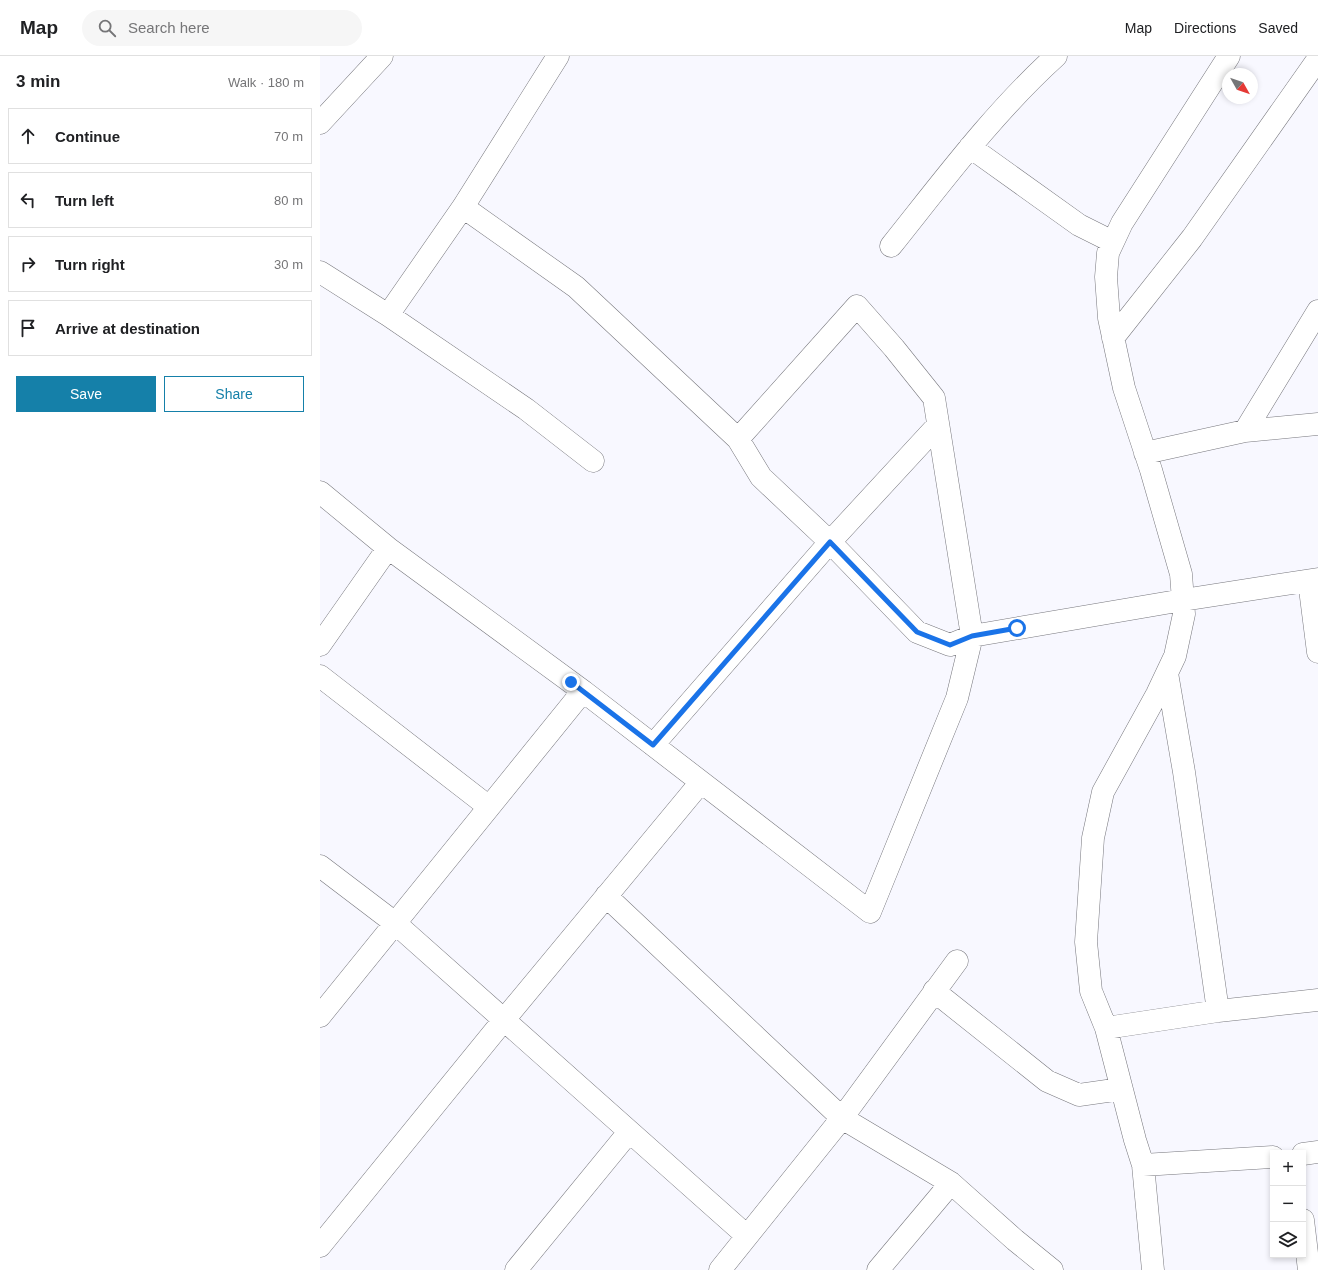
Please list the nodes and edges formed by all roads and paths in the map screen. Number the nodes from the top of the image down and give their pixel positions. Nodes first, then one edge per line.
1 (382, 56) edge
2 (558, 56) edge
3 (1056, 56) edge
4 (1229, 56) edge
5 (1318, 59) edge
6 (320, 123) edge
7 (970, 147) junction
8 (463, 207) junction
9 (1113, 242) junction
10 (891, 246) dead end
11 (320, 272) edge
12 (1318, 311) edge
13 (388, 315) junction
14 (1113, 338) junction
15 (1318, 424) edge
16 (938, 425) junction
17 (1245, 431) junction
18 (738, 439) junction
19 (1145, 453) junction
20 (593, 461) dead end
21 (320, 492) edge
22 (830, 542) junction
23 (388, 548) junction
24 (1313, 580) edge
25 (1183, 600) junction
26 (972, 636) junction
27 (320, 645) edge
28 (1318, 652) edge
29 (1166, 673) junction
30 (320, 676) edge
31 (584, 691) junction
32 (653, 745) junction
33 (700, 782) junction
34 (489, 807) junction
35 (320, 866) edge
36 (606, 896) junction
37 (395, 923) junction
38 (957, 961) dead end
39 (934, 991) junction
40 (1318, 1000) edge
41 (1218, 1011) junction
42 (320, 1016) edge
43 (504, 1021) junction
44 (1106, 1028) junction
45 (1121, 1089) junction
46 (842, 1118) junction
47 (629, 1132) junction
48 (1318, 1152) edge
49 (1306, 1154) edge
50 (1270, 1157) edge
51 (1143, 1165) junction
52 (951, 1183) junction
53 (1303, 1222) edge
54 (747, 1236) junction
55 (320, 1246) edge
56 (516, 1270) edge
57 (720, 1270) edge
58 (878, 1270) edge
59 (1052, 1270) edge
60 (1152, 1270) edge
61 (1309, 1270) edge

1 - 6 street
2 - 8 street
3 - 7 street
4 - 9 street
5 - 14 street
7 - 9 street
7 - 10 street
8 - 13 street
8 - 18 street
9 - 14 street
11 - 13 street
12 - 17 street
13 - 20 street
14 - 19 street
15 - 17 street
16 - 18 street
16 - 22 street
16 - 26 street
17 - 19 street
18 - 22 street
19 - 25 street
21 - 23 street
22 - 26 street
22 - 32 street
23 - 27 street
23 - 31 street
24 - 25 street
24 - 28 street
25 - 26 street
25 - 29 street
26 - 33 street
29 - 41 street
29 - 44 street
30 - 34 street
31 - 32 street
31 - 34 street
32 - 33 street
33 - 36 street
34 - 37 street
35 - 37 street
36 - 43 street
36 - 46 street
37 - 42 street
37 - 43 street
38 - 39 street
39 - 45 street
39 - 46 street
40 - 41 street
41 - 44 street
43 - 47 street
43 - 55 street
44 - 45 street
45 - 51 street
46 - 52 street
46 - 54 street
47 - 54 street
47 - 56 street
48 - 49 street
50 - 51 street
51 - 60 street
52 - 58 street
52 - 59 street
53 - 61 street
54 - 57 street

